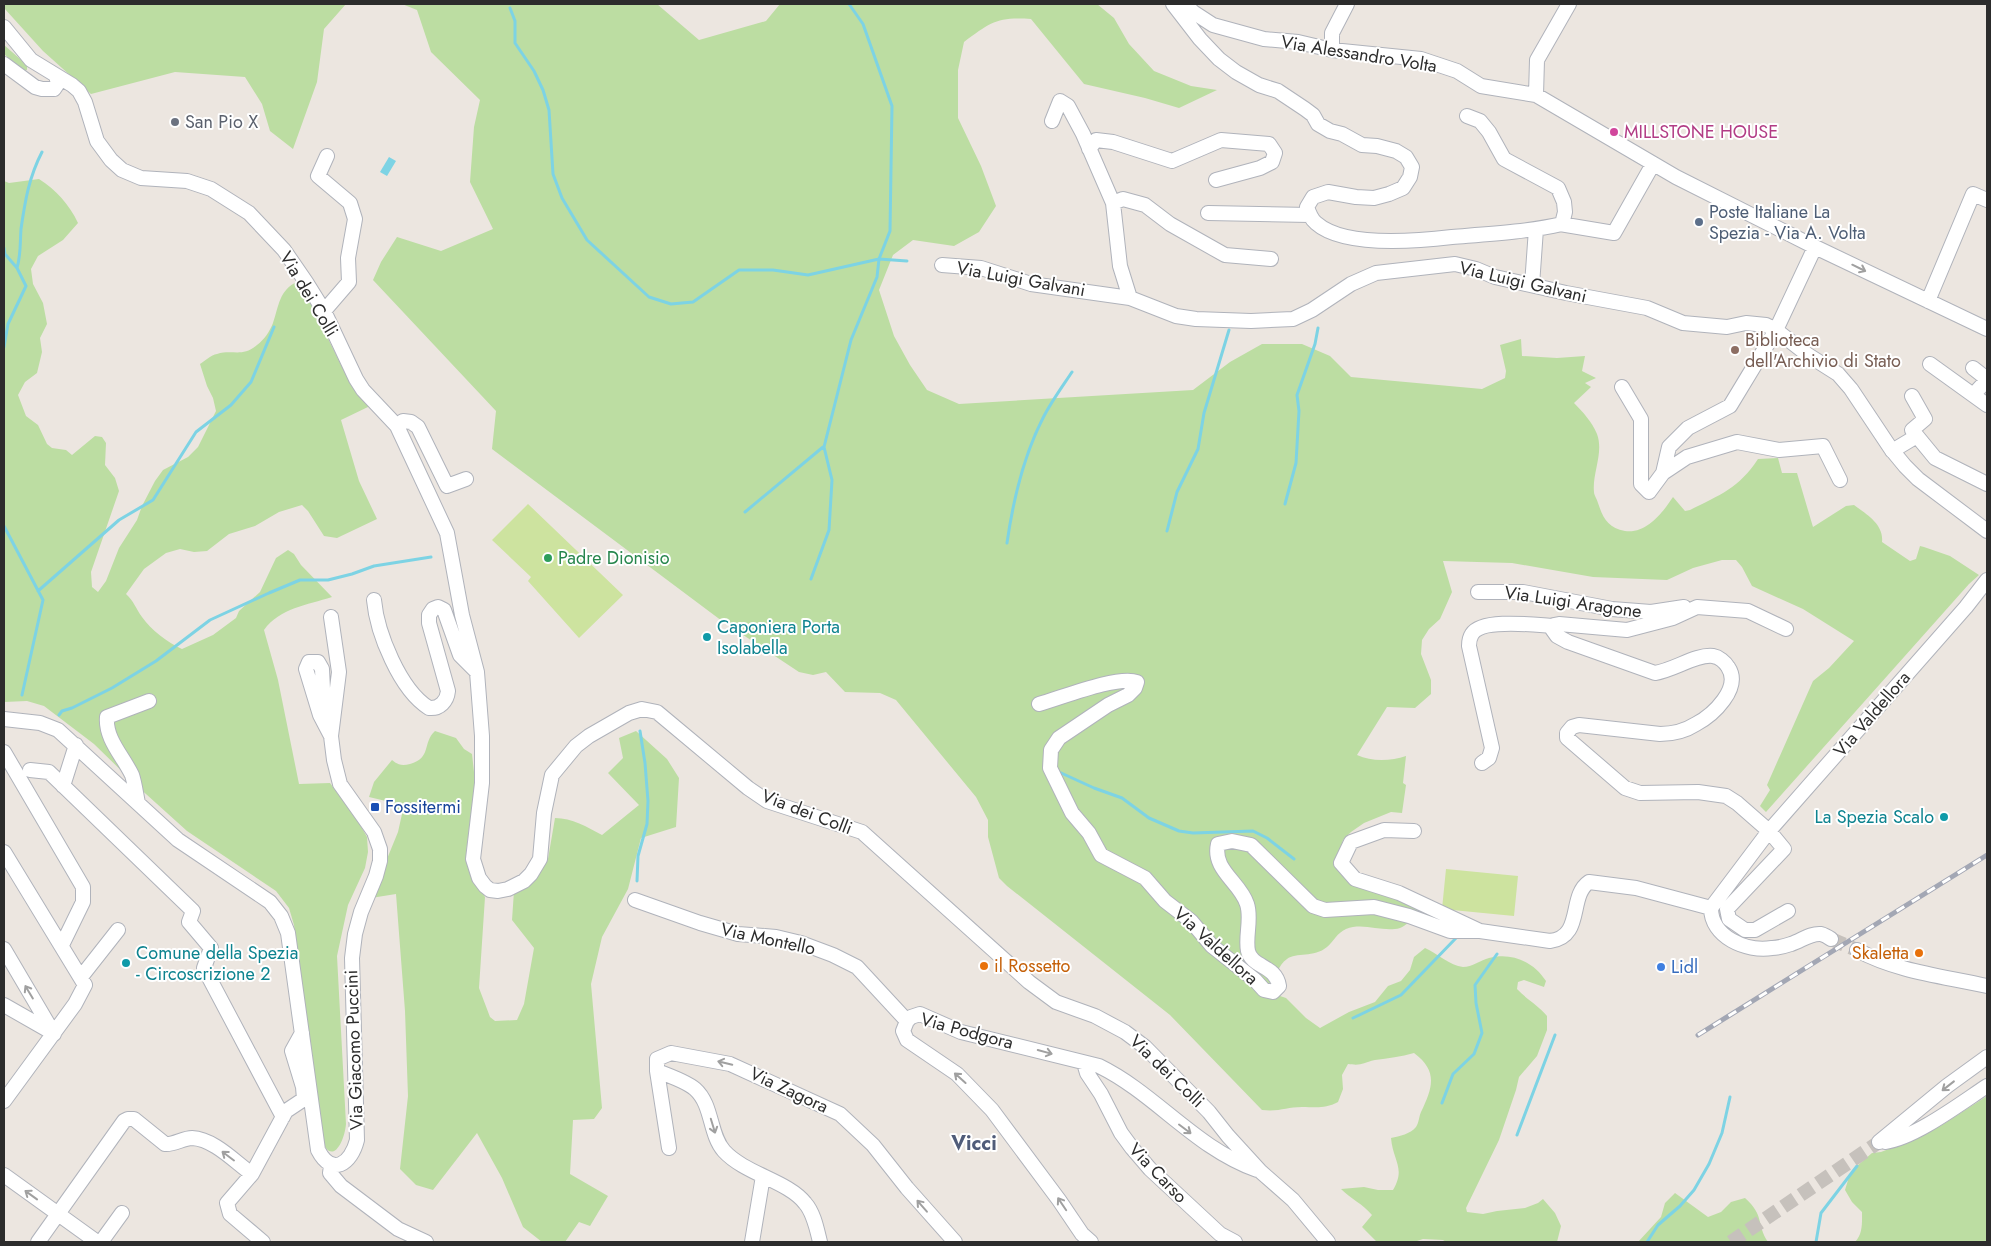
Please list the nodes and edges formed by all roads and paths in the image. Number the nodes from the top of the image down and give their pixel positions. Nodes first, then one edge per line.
1 (1173, 4) edge
2 (1185, 4) edge
3 (1347, 4) edge
4 (1569, 4) edge
5 (4, 27) edge
6 (1332, 50) junction
7 (4, 64) edge
8 (56, 76) junction
9 (1536, 95) junction
10 (1467, 116) dead end
11 (1052, 121) dead end
12 (1090, 149) junction
13 (327, 156) dead end
14 (1653, 164) junction
15 (1216, 180) dead end
16 (1987, 200) edge
17 (1113, 203) junction
18 (1208, 213) dead end
19 (1310, 216) junction
20 (1560, 224) junction
21 (1536, 229) junction
22 (1815, 247) junction
23 (1271, 259) dead end
24 (942, 266) dead end
25 (1532, 285) junction
26 (1130, 298) junction
27 (1928, 301) junction
28 (324, 311) junction
29 (1987, 329) edge
30 (1776, 330) junction
31 (1930, 364) dead end
32 (1973, 368) dead end
33 (1987, 380) edge
34 (1622, 387) dead end
35 (1973, 395) junction
36 (1912, 396) dead end
37 (1987, 405) edge
38 (397, 426) junction
39 (1917, 436) junction
40 (1892, 450) junction
41 (1663, 473) junction
42 (466, 479) dead end
43 (1840, 480) dead end
44 (1987, 484) edge
45 (1986, 531) edge
46 (1987, 580) edge
47 (1987, 589) edge
48 (1478, 592) dead end
49 (1974, 596) junction
50 (374, 600) dead end
51 (1698, 606) junction
52 (330, 617) dead end
53 (1553, 626) junction
54 (1786, 629) dead end
55 (477, 672) junction
56 (149, 701) dead end
57 (1039, 704) dead end
58 (4, 719) edge
59 (76, 745) junction
60 (4, 752) edge
61 (1482, 763) dead end
62 (30, 770) dead end
63 (63, 786) junction
64 (138, 803) junction
65 (1414, 831) dead end
66 (1770, 831) junction
67 (4, 852) edge
68 (635, 900) dead end
69 (1711, 908) junction
70 (1788, 911) dead end
71 (118, 930) dead end
72 (1480, 932) junction
73 (1831, 939) tunnel mouth
74 (62, 944) junction
75 (4, 949) edge
76 (1857, 950) tunnel mouth
77 (81, 977) junction
78 (1986, 985) edge
79 (4, 1006) edge
80 (907, 1021) junction
81 (302, 1033) junction
82 (54, 1034) junction
83 (1987, 1057) edge
84 (1084, 1063) junction
85 (657, 1071) junction
86 (1987, 1086) edge
87 (4, 1101) edge
88 (282, 1117) junction
89 (668, 1148) dead end
90 (331, 1166) junction
91 (1260, 1171) junction
92 (252, 1174) junction
93 (4, 1175) edge
94 (763, 1176) junction
95 (122, 1213) dead end
96 (58, 1214) junction
97 (38, 1242) edge
98 (99, 1242) edge
99 (263, 1242) edge
100 (426, 1242) edge
101 (752, 1242) edge
102 (820, 1242) edge
103 (954, 1242) edge
104 (1091, 1242) edge
105 (1235, 1242) edge
106 (1328, 1242) edge

1 - 19 street
2 - 6 street, Via Alessandro Volta
3 - 6 street
4 - 9 street
5 - 8 street, Via dei Colli
6 - 9 street, Via Alessandro Volta
7 - 8 street
8 - 28 street, Via dei Colli
9 - 14 street, Via Alessandro Volta
10 - 20 street
11 - 12 street
12 - 15 street
12 - 17 street
13 - 28 street
14 - 20 street
14 - 22 street, Via Alessandro Volta
16 - 27 street
17 - 23 street
17 - 26 street
18 - 19 street
19 - 21 street
20 - 21 street
21 - 25 street
22 -> 27 street, Via Alessandro Volta
22 - 30 street
24 - 26 street, Via Luigi Galvani
25 - 26 street, Via Luigi Galvani
25 - 30 street, Via Luigi Galvani
27 - 29 street, Via Alessandro Volta
28 - 38 street, Via dei Colli
30 - 40 street, Via Luigi Galvani
30 - 41 street
31 - 35 street
32 - 33 street
33 - 35 street
34 - 41 street
35 - 37 street
36 - 39 street
38 - 42 street
38 - 55 street, Via dei Colli
39 - 40 street
39 - 44 street
40 - 45 street, Via Luigi Galvani
41 - 43 street
46 - 49 street, Via Valdellora
47 - 49 street, Via Valdellora
48 - 51 street, Via Luigi Aragone
49 - 66 street, Via Valdellora
50 - 55 street
51 - 53 street, Via Luigi Aragone
51 - 54 street, Via Luigi Aragone
52 - 90 street, Via Giacomo Puccini
53 - 61 street, Via Luigi Aragone
53 - 66 street, Via Luigi Aragone
55 - 91 street, Via dei Colli
56 - 64 street
57 - 72 street, Via Valdellora
58 - 59 street
59 - 63 street
59 - 64 street
60 - 74 street
62 - 63 street
63 - 88 street
64 - 81 street
65 - 72 street, Via Valdellora
66 - 69 street, Via Valdellora
66 - 70 street
67 - 74 street
68 - 80 street, Via Montello
69 - 72 street, Via Valdellora
69 - 73 street
71 - 77 street
74 - 77 street
82 -> 75 street
76 - 78 street
77 - 82 street
79 - 82 street
80 -> 84 street, Via Podgora
104 -> 80 street, Via Podgora
81 - 88 street
81 - 90 street
82 - 87 street
83 -> 86 street
84 -> 91 street, Via Podgora
84 - 105 street, Via Carso
85 - 89 street
85 -> 94 street
103 -> 85 street, Via Zagora
88 - 92 street
90 - 100 street
91 - 106 street, Via dei Colli
92 -> 96 street
92 - 99 street
96 -> 93 street
94 - 101 street
94 - 102 street
95 - 98 street
96 - 97 street
96 - 98 street

